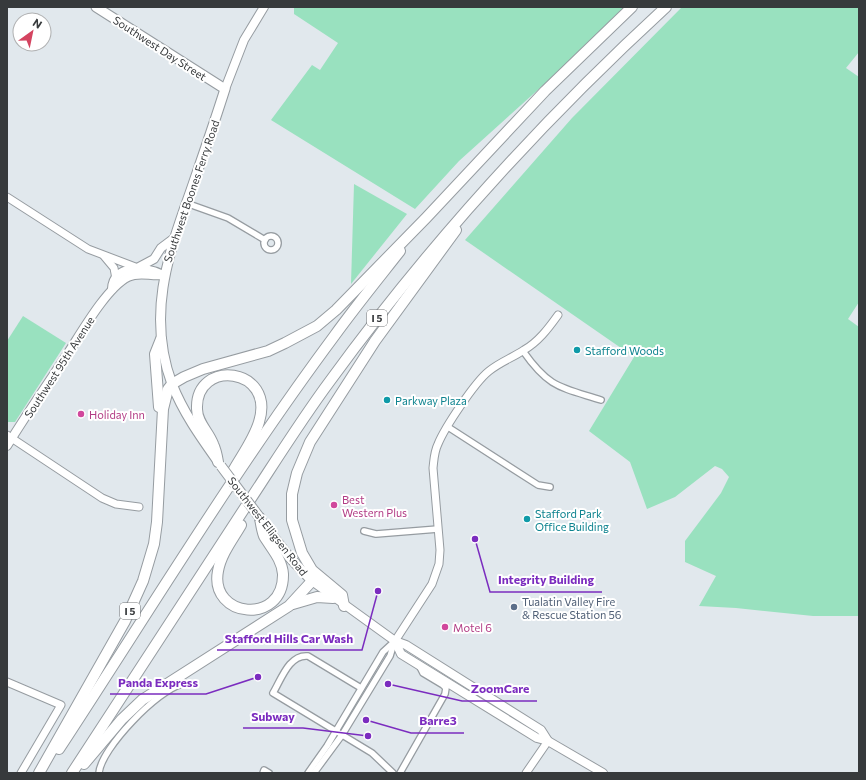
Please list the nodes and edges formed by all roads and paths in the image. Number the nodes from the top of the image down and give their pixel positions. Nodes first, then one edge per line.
1 (96, 7) edge
2 (264, 7) edge
3 (632, 7) edge
4 (666, 7) edge
5 (225, 89) junction
6 (486, 190) junction
7 (7, 197) edge
8 (186, 203) junction
9 (426, 218) junction
10 (173, 239) junction
11 (265, 240) dead end
12 (104, 256) junction
13 (133, 271) junction
14 (164, 275) junction
15 (116, 279) junction
16 (112, 289) junction
17 (558, 315) dead end
18 (161, 339) junction
19 (523, 351) junction
20 (172, 384) junction
21 (601, 400) dead end
22 (448, 427) junction
23 (161, 428) junction
24 (8, 440) edge
25 (280, 455) junction
26 (220, 464) junction
27 (550, 487) dead end
28 (139, 507) dead end
29 (212, 511) junction
30 (260, 518) junction
31 (438, 529) junction
32 (364, 531) dead end
33 (312, 582) junction
34 (332, 598) junction
35 (289, 606) junction
36 (344, 606) junction
37 (395, 641) junction
38 (419, 665) junction
39 (7, 682) edge
40 (182, 684) dead end
41 (361, 688) junction
42 (336, 732) junction
43 (342, 735) junction
44 (548, 741) junction
45 (21, 773) edge
46 (39, 773) edge
47 (43, 773) edge
48 (72, 773) edge
49 (77, 773) edge
50 (100, 773) edge
51 (308, 773) edge
52 (314, 773) edge
53 (393, 773) edge
54 (400, 773) edge
55 (526, 773) edge
56 (603, 773) edge

1 - 5 main road, Southwest Day Street
2 - 5 main road, Southwest Boones Ferry Road
3 - 9 highway, I 5
4 - 6 highway, I 5
5 - 8 main road, Southwest Boones Ferry Road
6 - 25 highway, I 5
6 - 36 highway, I 5
7 - 12 street
8 - 10 main road, Southwest Boones Ferry Road
8 - 11 street
9 - 20 highway, I 5
9 - 29 highway, I 5
10 - 13 main road
10 - 14 main road, Southwest Boones Ferry Road
12 - 13 street
12 - 15 street
13 - 14 main road
13 - 15 main road
13 - 16 main road, Southwest 95th Avenue
14 - 18 main road, Southwest Boones Ferry Road
15 - 16 main road, Southwest 95th Avenue
16 - 24 main road, Southwest 95th Avenue
17 - 19 street
18 - 20 main road, Southwest Boones Ferry Road
18 - 23 highway, I 5
19 - 21 street
19 - 22 street
20 - 23 highway, I 5
20 - 26 main road, Southwest Elligsen Road
22 - 27 street
22 - 31 street
23 - 46 highway, I 5
24 - 28 street
25 - 30 highway, I 5
25 - 48 highway, I 5
26 - 29 highway, I 5
26 - 30 main road, Southwest Elligsen Road, bridge
29 - 47 highway, I 5
30 - 33 main road, Southwest Elligsen Road
31 - 32 street
31 - 37 street
33 - 34 main road, Southwest Elligsen Road
33 - 35 highway
34 - 35 highway
34 - 36 main road, Southwest Elligsen Road
35 - 49 highway
36 - 37 main road, Southwest Elligsen Road
37 - 38 main road, Southwest Elligsen Road
37 - 41 street
37 - 43 street
37 - 44 main road, Southwest Elligsen Road
38 - 44 main road, Southwest Elligsen Road
38 - 54 street
39 - 45 street
40 - 50 street
41 - 42 street
41 - 42 street
42 - 43 street
42 - 51 street
43 - 52 street
43 - 53 street
44 - 55 street
44 - 56 main road, Southwest Elligsen Road

